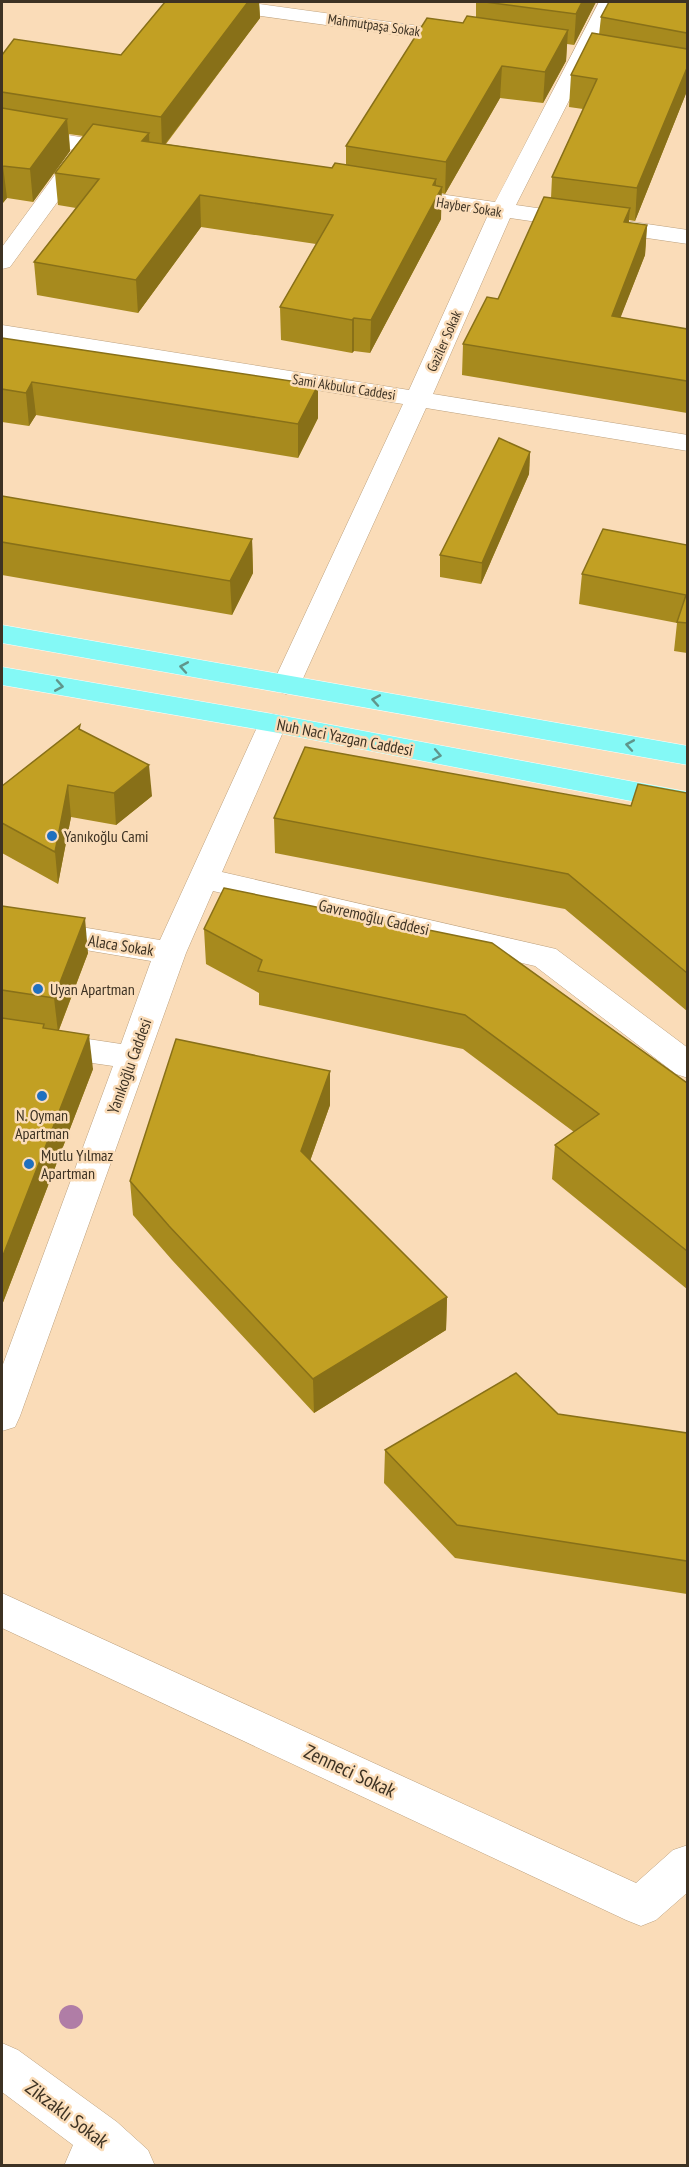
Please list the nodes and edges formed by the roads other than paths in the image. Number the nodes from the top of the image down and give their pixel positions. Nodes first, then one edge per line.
1 (203, 2) edge
2 (609, 2) edge
3 (487, 41) edge
4 (2, 131) edge
5 (88, 145) junction
6 (147, 155) edge
7 (371, 191) edge
8 (501, 212) junction
9 (687, 237) edge
10 (2, 262) edge
11 (2, 332) edge
12 (418, 399) junction
13 (687, 443) edge
14 (2, 634) edge
15 (2, 676) edge
16 (286, 685) junction
17 (273, 723) junction
18 (687, 756) edge
19 (687, 802) edge
20 (204, 878) junction
21 (2, 925) edge
22 (170, 953) junction
23 (2, 1038) edge
24 (132, 1058) junction
25 (687, 1066) edge
26 (2, 1416) edge
27 (2, 1610) edge
28 (687, 1864) edge
29 (2, 2065) edge
30 (106, 2156) edge

1 - 3 street, Mahmutpaşa Sokak
2 - 8 street, Gaziler Sokak
4 - 5 street
5 - 6 street
5 - 10 street
7 - 8 street, Hayber Sokak
8 - 9 street, Hayber Sokak
8 - 12 street, Gaziler Sokak
11 - 12 street, Sami Akbulut Caddesi
12 - 13 street, Sami Akbulut Caddesi
12 - 16 street, Gaziler Sokak
16 -> 14 main road
15 -> 17 main road, Nuh Naci Yazgan Caddesi
18 -> 16 main road
17 -> 19 main road, Nuh Naci Yazgan Caddesi
17 - 20 street, Yanıkoğlu Caddesi
20 - 22 street, Yanıkoğlu Caddesi
20 - 25 street, Gavremoğlu Caddesi
21 - 22 street, Alaca Sokak
22 - 24 street, Yanıkoğlu Caddesi
23 - 24 street
24 - 26 street, Yanıkoğlu Caddesi
27 - 28 street, Zenneci Sokak
29 - 30 street, Zikzaklı Sokak

